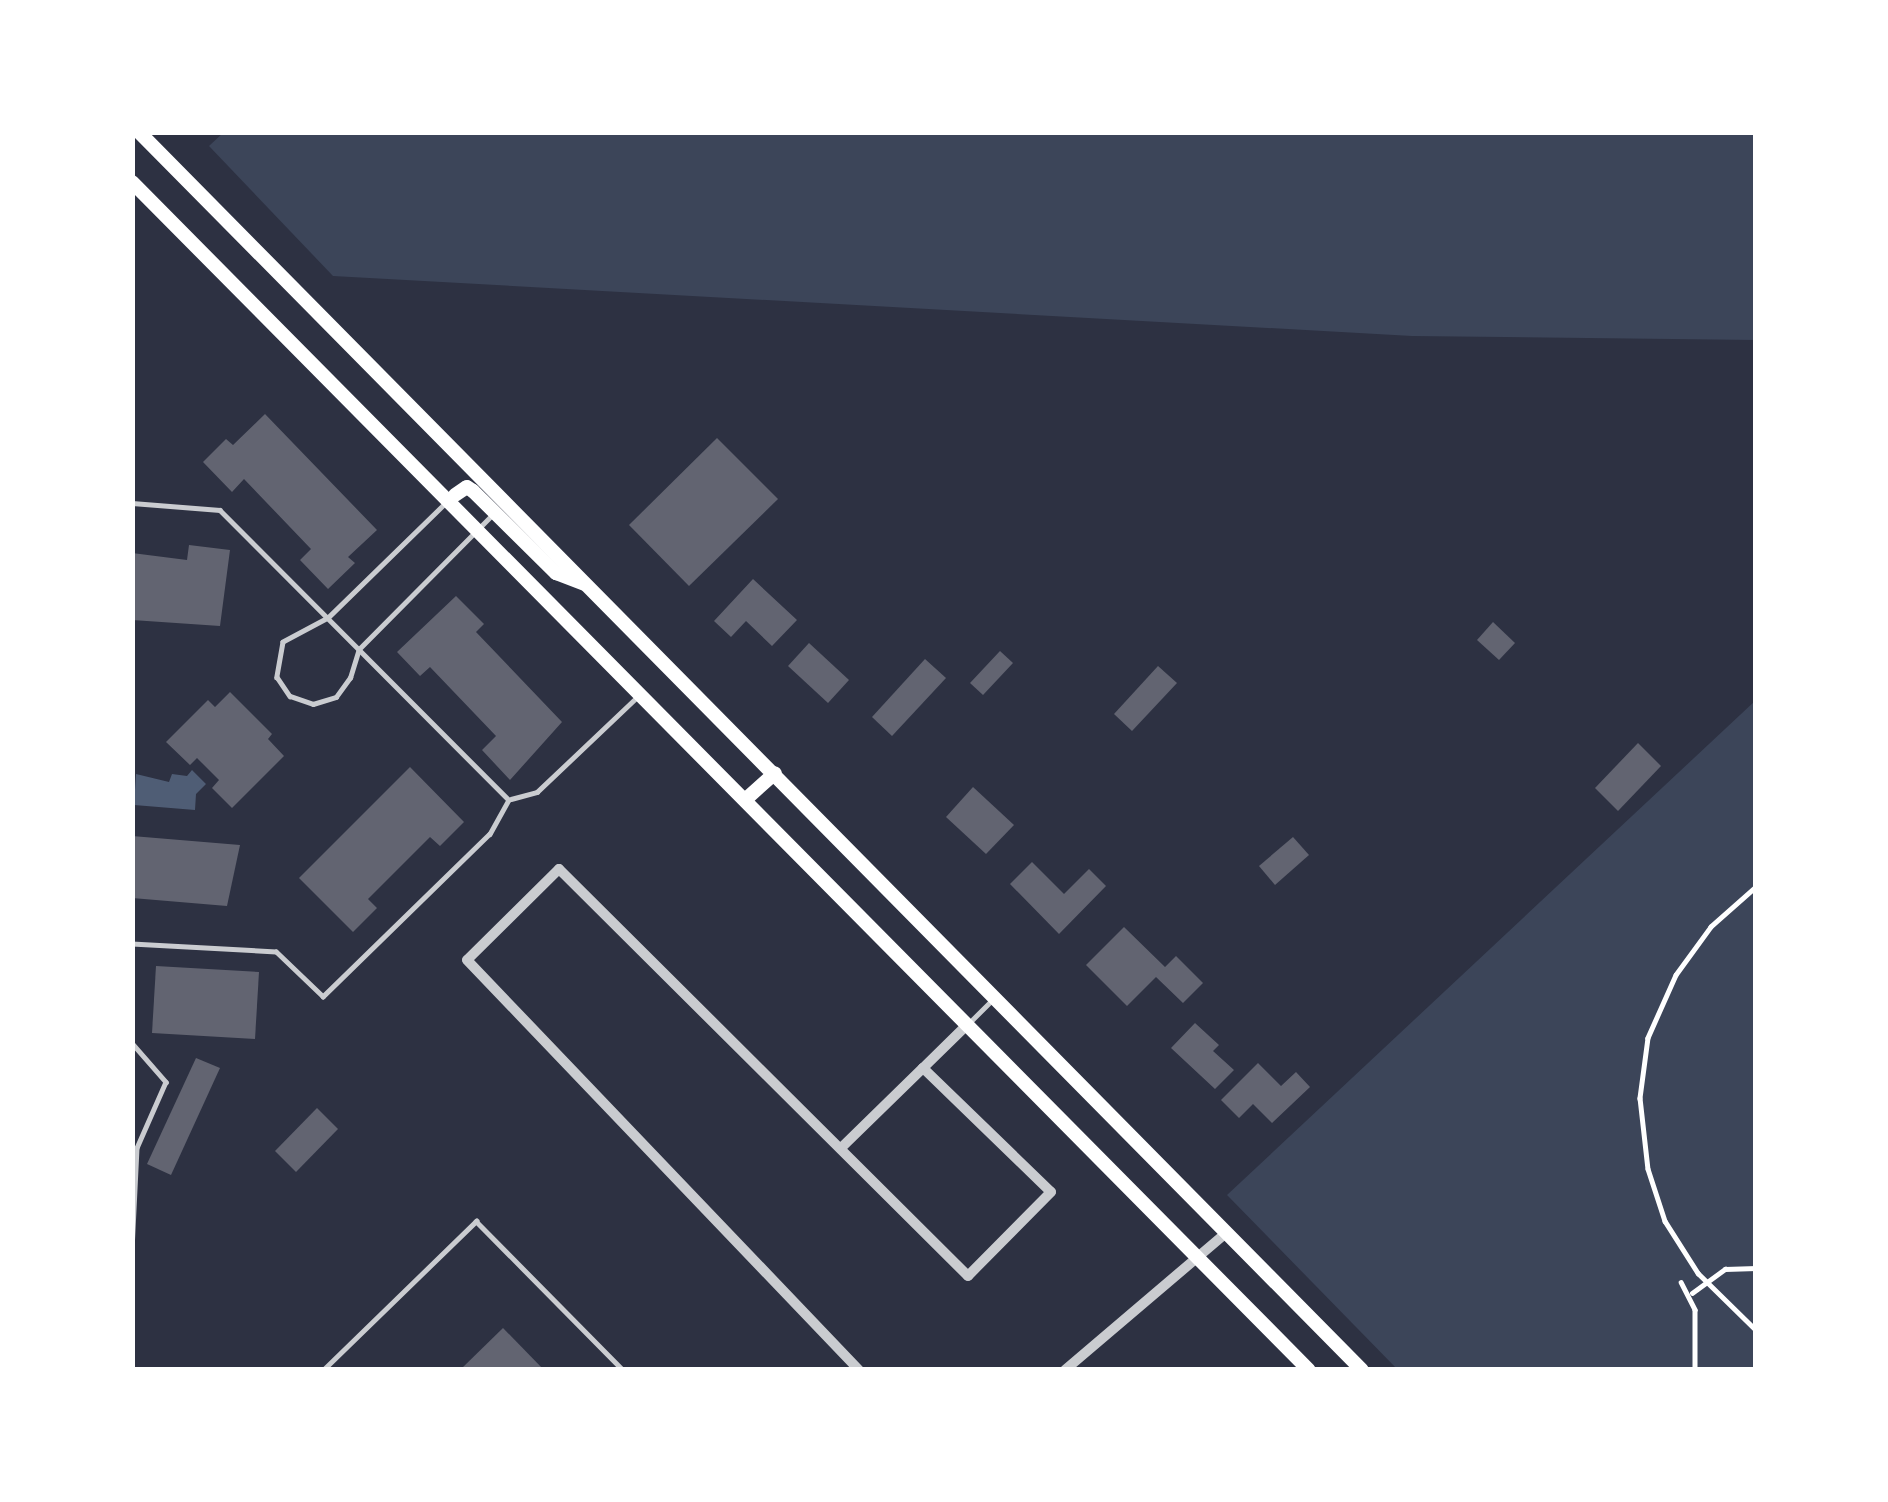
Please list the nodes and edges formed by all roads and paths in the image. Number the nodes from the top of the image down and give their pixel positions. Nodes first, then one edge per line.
1 (139, 132) edge
2 (132, 182) edge
3 (452, 498) junction
4 (132, 503) edge
5 (500, 506) junction
6 (477, 530) junction
7 (328, 618) junction
8 (359, 649) junction
9 (640, 694) junction
10 (775, 773) junction
11 (509, 800) junction
12 (745, 800) junction
13 (1756, 887) edge
14 (132, 944) edge
15 (996, 997) junction
16 (968, 1024) junction
17 (132, 1043) edge
18 (922, 1068) junction
19 (841, 1148) junction
20 (1227, 1232) junction
21 (132, 1251) edge
22 (1199, 1258) junction
23 (1756, 1268) edge
24 (1681, 1282) dead end
25 (1705, 1282) junction
26 (1690, 1294) junction
27 (1756, 1330) edge
28 (323, 1370) edge
29 (623, 1370) edge
30 (860, 1370) edge
31 (1065, 1370) edge
32 (1310, 1370) edge
33 (1362, 1370) edge
34 (1695, 1370) edge

1 - 5 main road
2 - 3 main road
3 - 5 main road
3 - 6 main road
3 - 7 lane
4 - 7 lane
5 - 6 lane
5 - 10 main road
6 - 8 lane
6 - 9 main road
7 - 8 lane
7 - 8 lane
8 - 11 lane
9 - 11 lane
9 - 12 main road
10 - 12 main road
10 - 15 main road
11 - 14 lane
12 - 16 main road
13 - 25 path
15 - 16 lane
15 - 20 main road
16 - 18 street
16 - 22 main road
17 - 21 lane
18 - 19 street
18 - 19 street
19 - 30 street
20 - 22 street
20 - 33 main road
22 - 31 street
22 - 32 main road
23 - 25 path
24 - 26 path
25 - 26 path
25 - 27 path
26 - 34 path
28 - 29 lane

